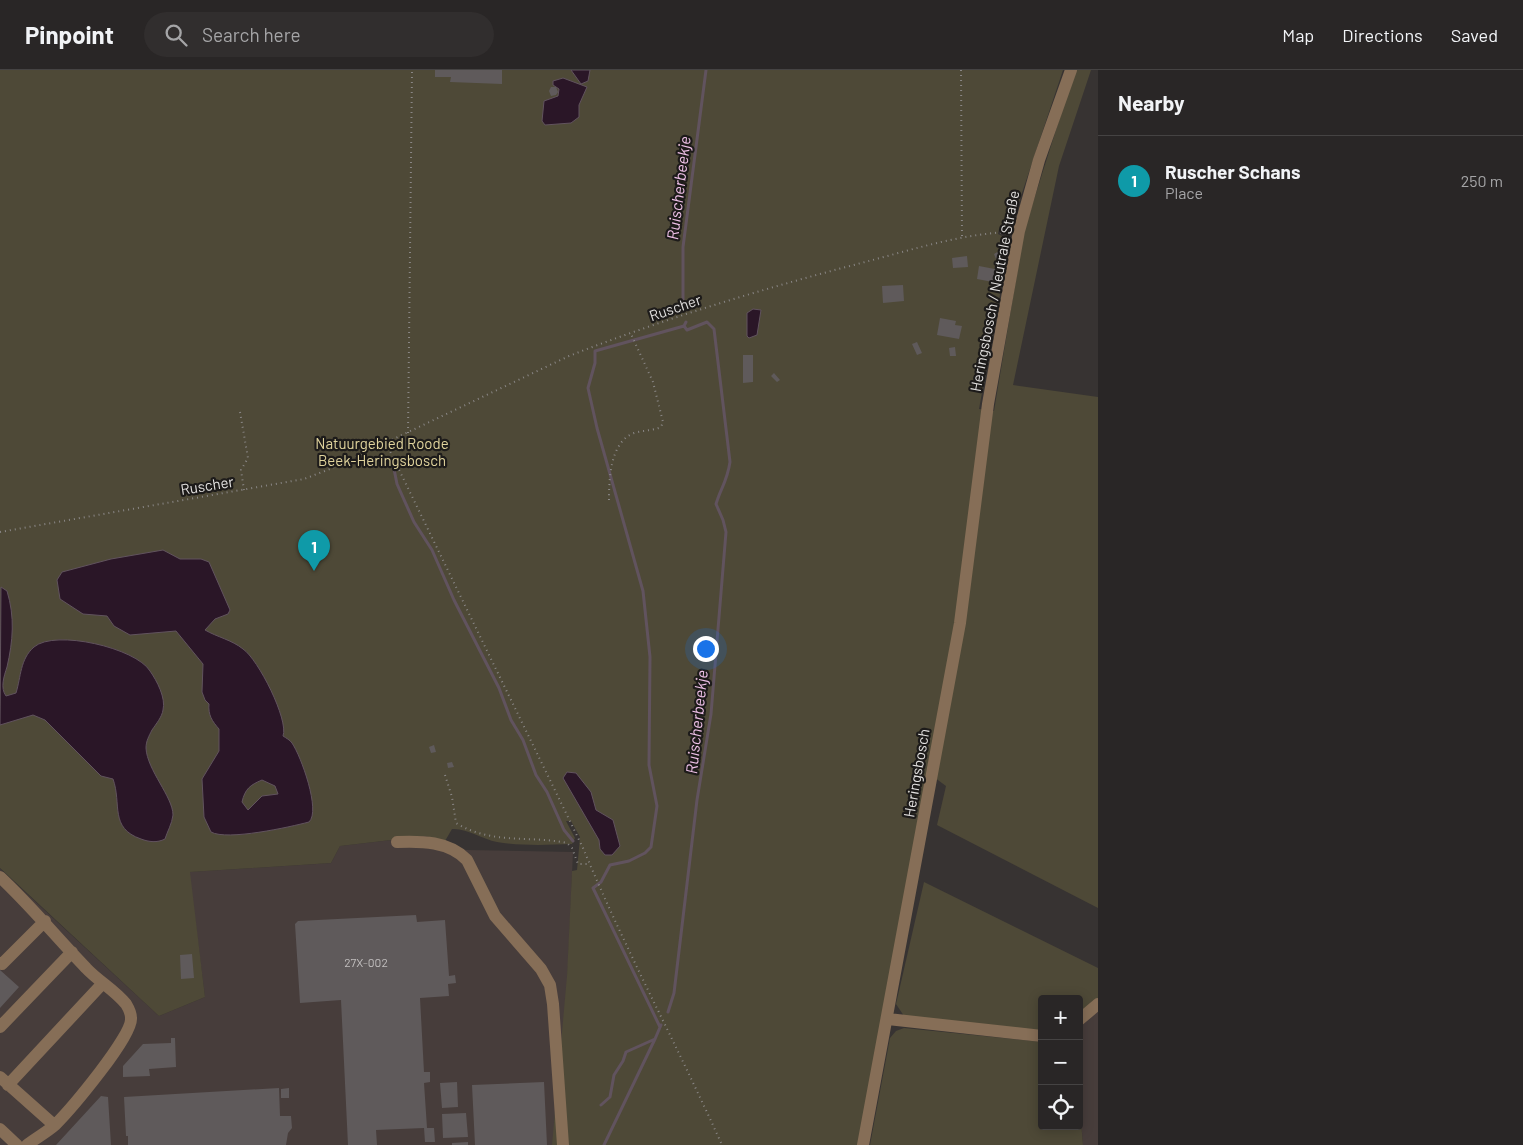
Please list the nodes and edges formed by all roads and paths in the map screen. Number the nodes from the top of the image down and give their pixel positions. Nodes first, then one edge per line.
1 (412, 70) edge
2 (961, 70) edge
3 (1071, 70) edge
4 (1020, 231) junction
5 (962, 238) junction
6 (631, 334) junction
7 (988, 404) joint
8 (240, 412) dead end
9 (408, 433) junction
10 (386, 443) junction
11 (244, 490) junction
12 (609, 500) dead end
13 (0, 532) edge
14 (445, 775) dead end
15 (397, 842) dead end
16 (589, 864) junction
17 (0, 877) edge
18 (44, 921) junction
19 (72, 952) junction
20 (0, 963) edge
21 (103, 983) junction
22 (1098, 1004) edge
23 (1083, 1017) edge
24 (888, 1019) junction
25 (0, 1027) edge
26 (1038, 1036) edge
27 (4, 1081) edge
28 (54, 1126) junction
29 (0, 1130) edge
30 (17, 1145) edge
31 (27, 1145) edge
32 (563, 1145) edge
33 (722, 1145) edge
34 (863, 1145) edge

1 - 9 path
2 - 5 path
3 - 4 street, Heringsbosch / Neutrale Straße
4 - 5 path, Ruscher
4 - 7 street, Heringsbosch / Neutrale Straße
5 - 6 path, Ruscher
6 - 9 path, Ruscher
6 - 12 path
7 - 24 street, Heringsbosch
8 - 11 path
9 - 10 path, Ruscher
10 - 11 path, Ruscher
10 - 16 path
11 - 13 path, Ruscher
14 - 16 path
15 - 32 street
16 - 33 path
17 - 18 street
18 - 19 street
18 - 20 street
19 - 21 street
19 - 25 street
21 - 27 street
21 - 28 street
22 - 23 street
24 - 26 street
24 - 34 street, Heringsbosch
27 - 28 street
28 - 31 street
29 - 30 street

